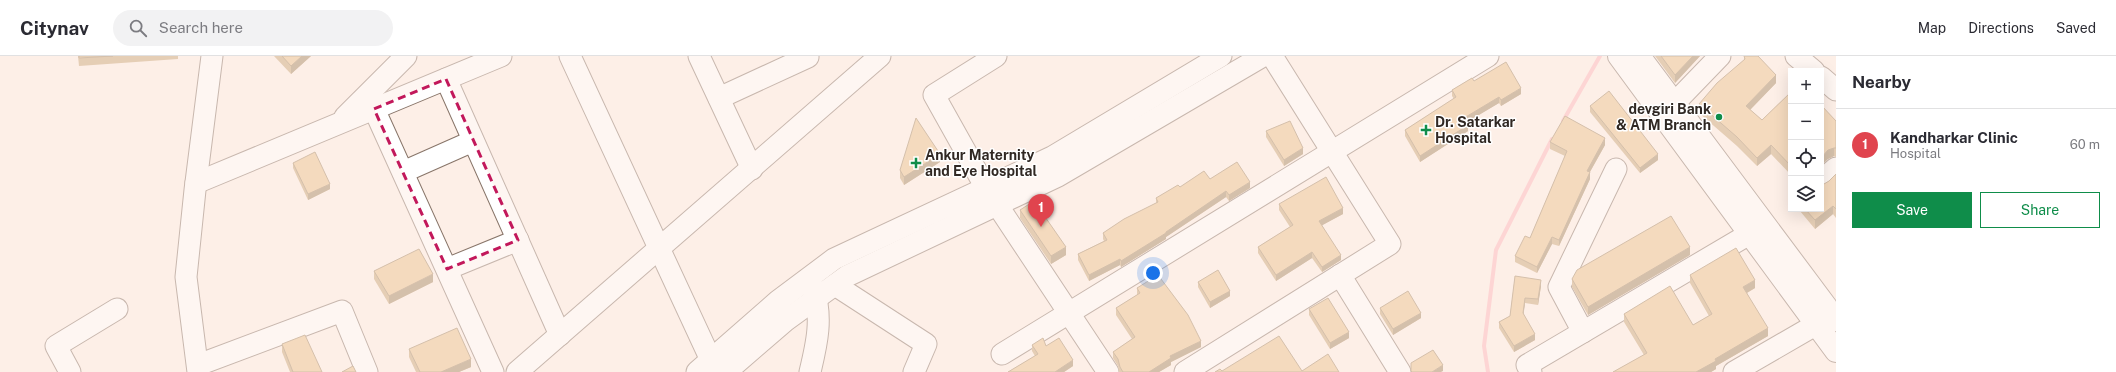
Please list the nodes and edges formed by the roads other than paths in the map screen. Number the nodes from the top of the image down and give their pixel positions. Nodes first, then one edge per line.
1 (212, 56) edge
2 (406, 56) edge
3 (501, 56) edge
4 (570, 56) edge
5 (700, 56) edge
6 (880, 56) edge
7 (996, 56) edge
8 (1221, 56) edge
9 (1262, 56) edge
10 (1272, 56) edge
11 (1488, 56) edge
12 (1619, 56) edge
13 (1639, 56) edge
14 (1720, 56) edge
15 (808, 57) dead end
16 (1812, 66) edge
17 (446, 79) junction
18 (1836, 90) edge
19 (719, 98) junction
20 (374, 109) junction
21 (1669, 109) junction
22 (337, 124) junction
23 (473, 141) junction
24 (1332, 152) junction
25 (1836, 168) edge
26 (752, 169) junction
27 (1616, 169) dead end
28 (403, 172) junction
29 (1824, 178) edge
30 (196, 183) junction
31 (992, 197) junction
32 (1751, 233) junction
33 (518, 240) junction
34 (659, 250) junction
35 (447, 269) junction
36 (1340, 275) junction
37 (810, 277) junction
38 (835, 285) junction
39 (817, 298) junction
40 (117, 309) dead end
41 (1068, 312) junction
42 (1829, 315) edge
43 (1583, 332) junction
44 (560, 335) junction
45 (1836, 350) edge
46 (1002, 354) dead end
47 (198, 368) edge
48 (713, 369) edge
49 (1396, 371) edge
50 (70, 372) edge
51 (367, 372) edge
52 (493, 372) edge
53 (517, 372) edge
54 (810, 372) edge
55 (914, 372) edge
56 (1108, 372) edge
57 (1185, 372) edge
58 (1531, 372) edge
59 (1734, 372) edge

1 - 30 street
2 - 22 street
3 - 17 street
4 - 34 street
5 - 19 street
6 - 26 street
7 - 31 street
8 - 31 street
9 - 31 street
10 - 24 street
11 - 24 street
12 - 21 main road
13 - 21 main road
14 - 21 street
15 - 19 street
16 - 18 street
17 - 20 street
17 - 23 street
19 - 26 street
20 - 22 street
20 - 28 street
21 - 32 main road
21 - 42 main road
22 - 30 street
23 - 28 street
23 - 33 street
24 - 36 street
24 - 41 street
25 - 29 street
26 - 34 street
27 - 43 street
28 - 35 street
30 - 47 street
31 - 37 street
31 - 38 street
31 - 41 street
32 - 42 main road
32 - 43 street
33 - 35 street
33 - 44 street
34 - 44 street
34 - 48 street
35 - 52 street
36 - 49 street
36 - 57 street
37 - 39 street
37 - 48 street
38 - 39 street
38 - 55 street
39 - 48 street
39 - 54 street
40 - 50 street
41 - 46 street
41 - 56 street
42 - 45 main road
42 - 59 street
43 - 58 street
44 - 53 street
47 - 51 street

